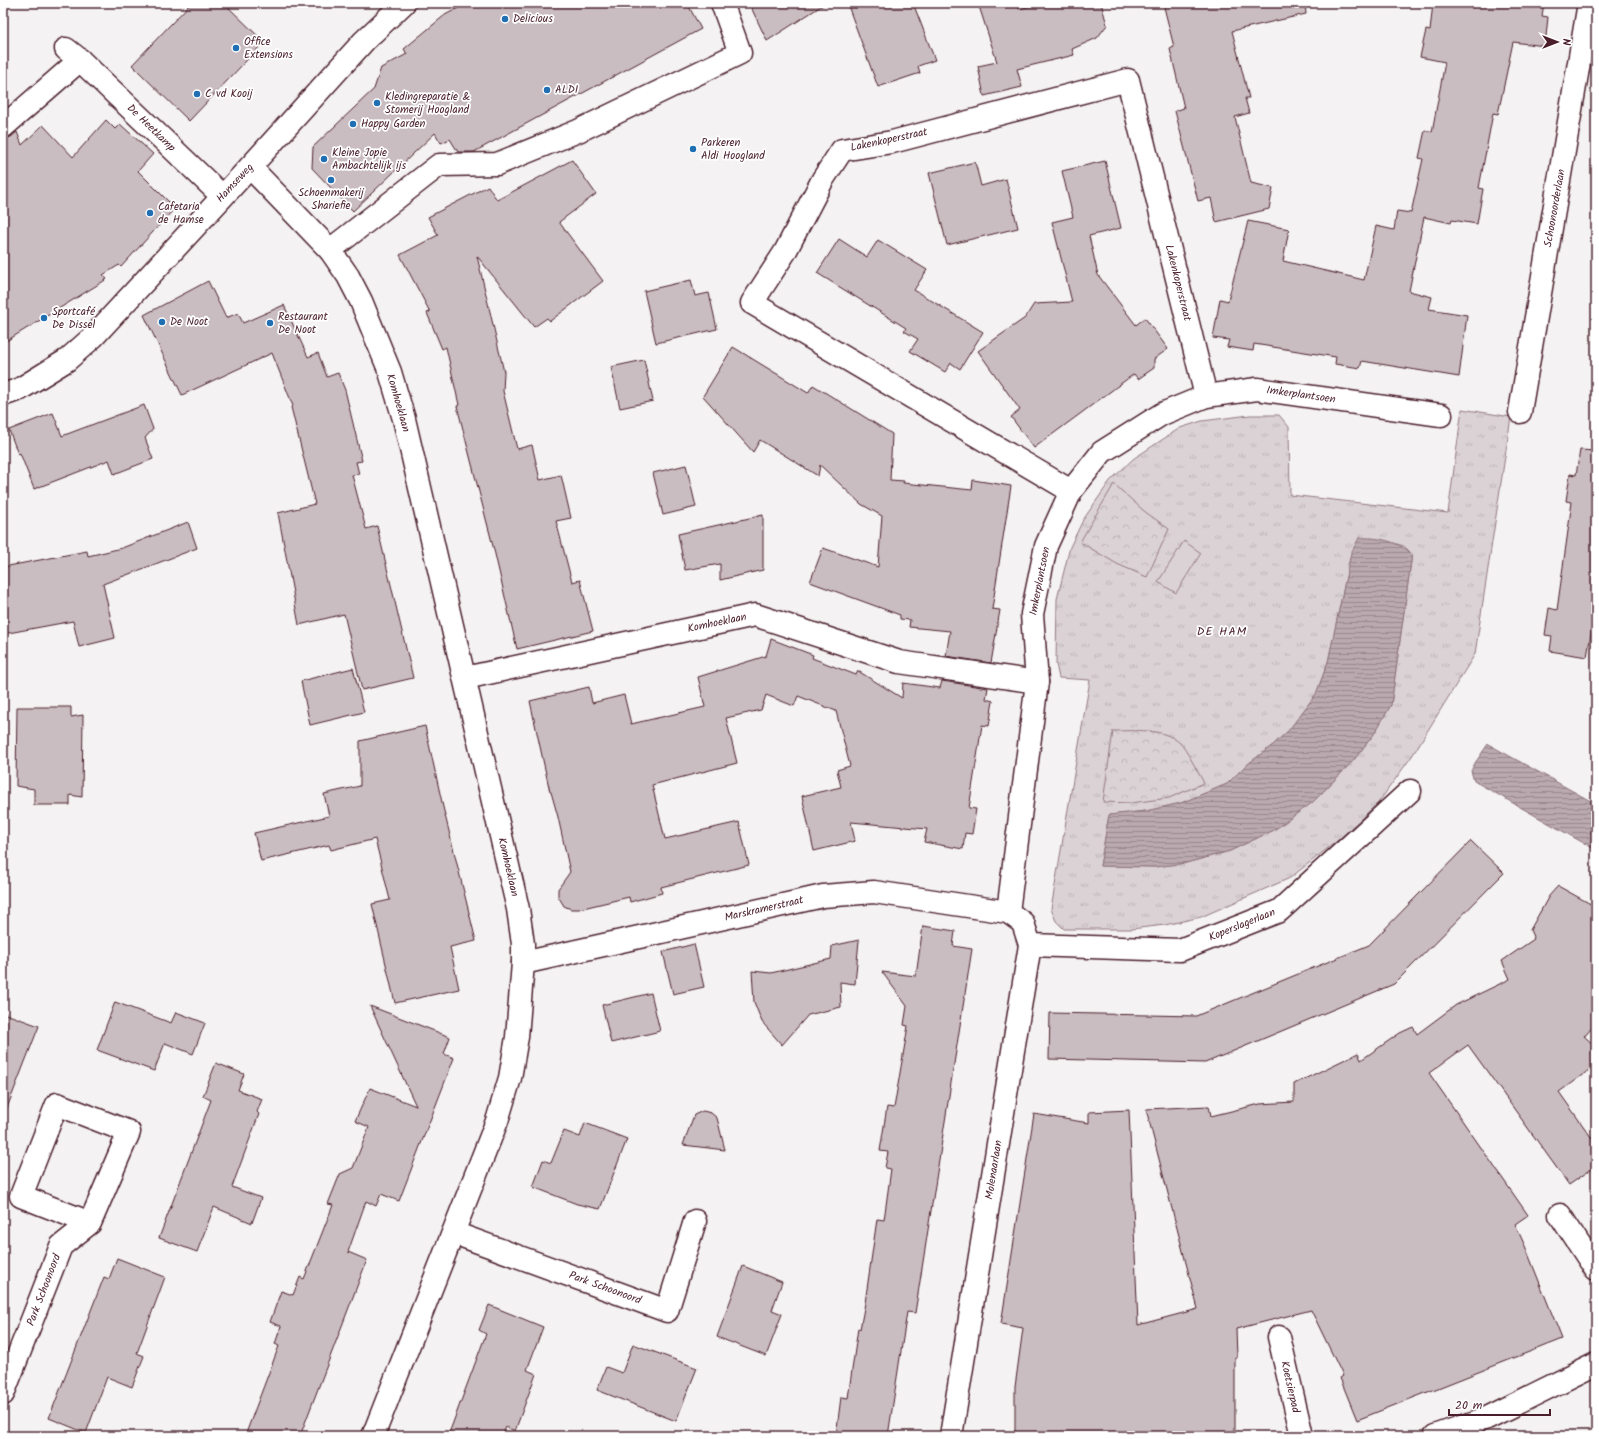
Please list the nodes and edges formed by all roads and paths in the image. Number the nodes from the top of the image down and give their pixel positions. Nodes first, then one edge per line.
1 (404, 3) edge
2 (722, 3) edge
3 (1589, 3) edge
4 (3, 127) edge
5 (250, 167) junction
6 (222, 196) junction
7 (330, 250) junction
8 (3, 395) edge
9 (1206, 396) junction
10 (1520, 412) dead end
11 (1441, 415) dead end
12 (1071, 492) junction
13 (465, 678) junction
14 (1037, 682) junction
15 (1410, 791) dead end
16 (1008, 912) junction
17 (1030, 945) junction
18 (523, 963) junction
19 (1560, 1215) dead end
20 (695, 1222) dead end
21 (90, 1223) junction
22 (454, 1233) junction
23 (1596, 1270) edge
24 (1278, 1337) dead end
25 (1596, 1364) edge
26 (3, 1394) edge
27 (373, 1436) edge
28 (951, 1436) edge
29 (1302, 1436) edge
30 (1435, 1436) edge

1 - 5 street, Hamseweg
2 - 7 street
3 - 10 street, Schoonoorderlaan
4 - 6 street, De Heetkamp
5 - 6 street, Hamseweg
5 - 7 street, Komhoeklaan
6 - 8 street, Hamseweg
7 - 13 street, Komhoeklaan
9 - 11 street, Imkerplantsoen
9 - 12 street, Imkerplantsoen
9 - 12 street, Lakenkoperstraat
12 - 14 street, Imkerplantsoen
13 - 14 street, Komhoeklaan
13 - 18 street, Komhoeklaan
14 - 16 street, Imkerplantsoen
15 - 17 street, Koperslagerlaan
16 - 17 street, Molenaarlaan
16 - 18 street, Marskramerstraat
17 - 28 street, Molenaarlaan
18 - 22 street
19 - 23 street
20 - 22 street, Park Schoonoord
21 - 21 street, Park Schoonoord
21 - 26 street, Park Schoonoord
22 - 27 street
24 - 29 street, Koetsierpad
25 - 30 street

